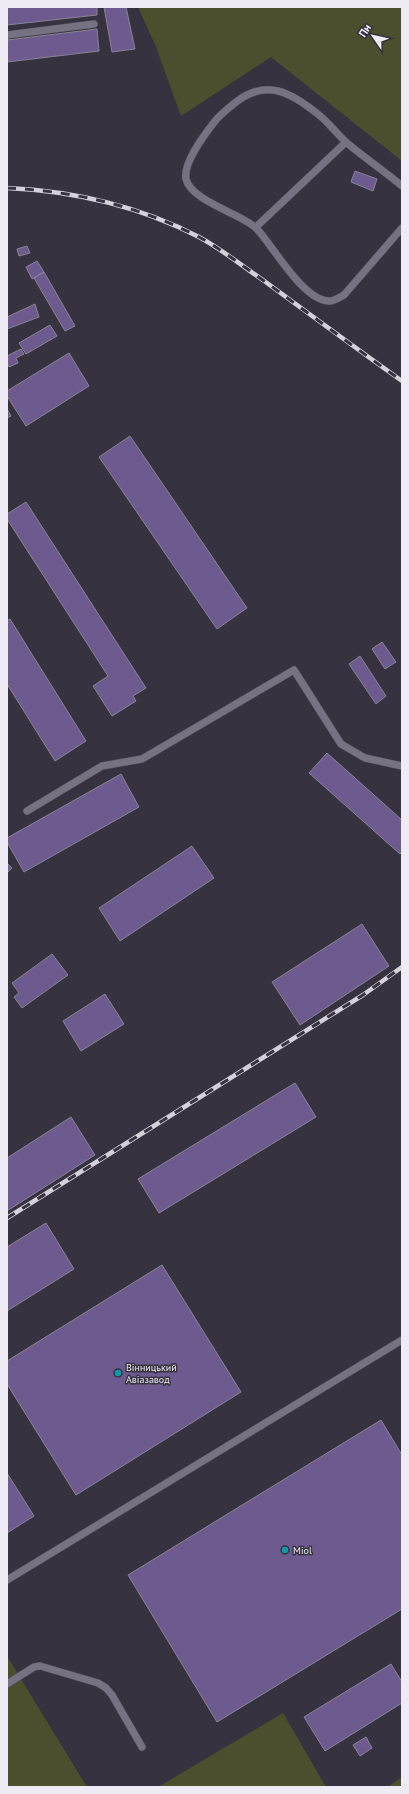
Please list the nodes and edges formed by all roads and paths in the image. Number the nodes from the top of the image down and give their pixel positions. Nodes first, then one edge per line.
1 (94, 24) dead end
2 (7, 35) edge
3 (346, 142) junction
4 (402, 186) edge
5 (256, 228) junction
6 (402, 228) edge
7 (402, 766) edge
8 (27, 812) dead end
9 (402, 1340) edge
10 (7, 1580) edge
11 (7, 1684) edge
12 (142, 1747) dead end

1 - 2 lane
3 - 4 lane
3 - 5 lane
3 - 5 lane
5 - 6 lane
7 - 8 lane
9 - 10 lane
11 - 12 lane

